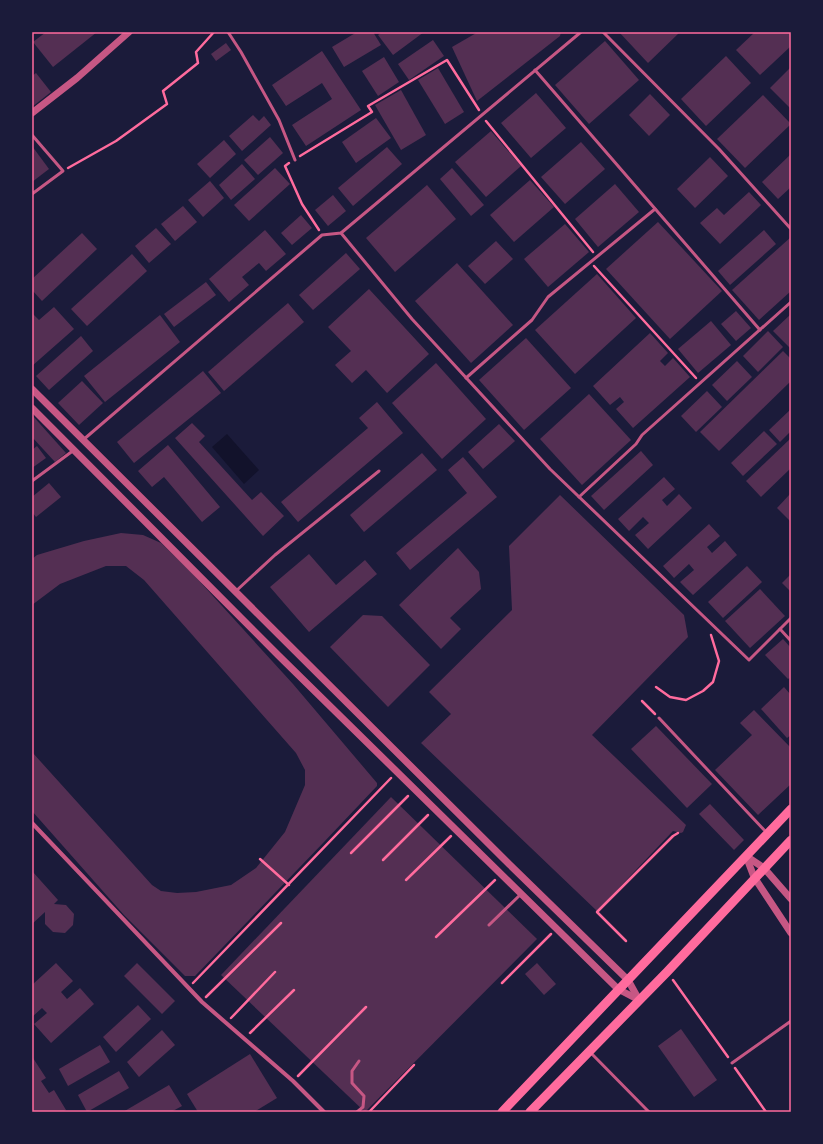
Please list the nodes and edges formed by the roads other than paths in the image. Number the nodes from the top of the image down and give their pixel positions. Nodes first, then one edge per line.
1 (129, 32) edge
2 (228, 32) edge
3 (581, 32) edge
4 (603, 32) edge
5 (535, 70) junction
6 (32, 113) edge
7 (32, 135) edge
8 (294, 160) road end
9 (32, 194) edge
10 (655, 209) junction
11 (791, 229) edge
12 (341, 233) junction
13 (791, 302) edge
14 (760, 330) junction
15 (466, 378) junction
16 (32, 389) edge
17 (32, 408) edge
18 (83, 440) junction
19 (74, 450) junction
20 (379, 471) dead end
21 (32, 481) edge
22 (579, 497) junction
23 (236, 592) junction
24 (791, 618) edge
25 (780, 629) junction
26 (791, 641) edge
27 (659, 718) road end
28 (791, 810) edge
29 (32, 822) edge
30 (767, 833) junction
31 (791, 840) edge
32 (746, 856) junction
33 (764, 868) junction
34 (754, 877) junction
35 (522, 894) junction
36 (791, 899) edge
37 (489, 925) dead end
38 (791, 933) edge
39 (628, 980) junction
40 (618, 989) junction
41 (639, 1000) junction
42 (791, 1021) edge
43 (590, 1051) junction
44 (360, 1061) dead end
45 (732, 1063) road end
46 (324, 1112) edge
47 (357, 1112) edge
48 (502, 1112) edge
49 (530, 1112) edge
50 (649, 1112) edge

1 - 6 street
2 - 8 lane
3 - 5 lane
4 - 11 lane
5 - 10 lane
5 - 12 lane
7 - 9 lane
10 - 14 lane
10 - 15 lane
12 - 15 lane
12 - 18 lane
13 - 14 lane
14 - 22 lane
15 - 22 lane
16 - 18 street
17 - 19 street
18 - 23 street
19 - 21 lane
19 - 35 street
20 - 23 lane
22 - 25 lane
23 - 39 street
24 - 25 lane
25 - 26 lane
27 - 30 lane
28 - 30 main road
29 - 46 street
30 - 32 main road
31 - 33 main road
32 - 33 street
32 - 34 street
32 - 39 main road
33 - 34 main road
33 - 36 street
34 - 38 street
34 - 41 main road
35 - 37 lane
35 - 40 street
39 - 40 main road
39 - 41 street
40 - 41 street
40 - 48 main road
41 - 43 main road
42 - 45 lane
43 - 49 main road
43 - 50 lane
44 - 47 lane

